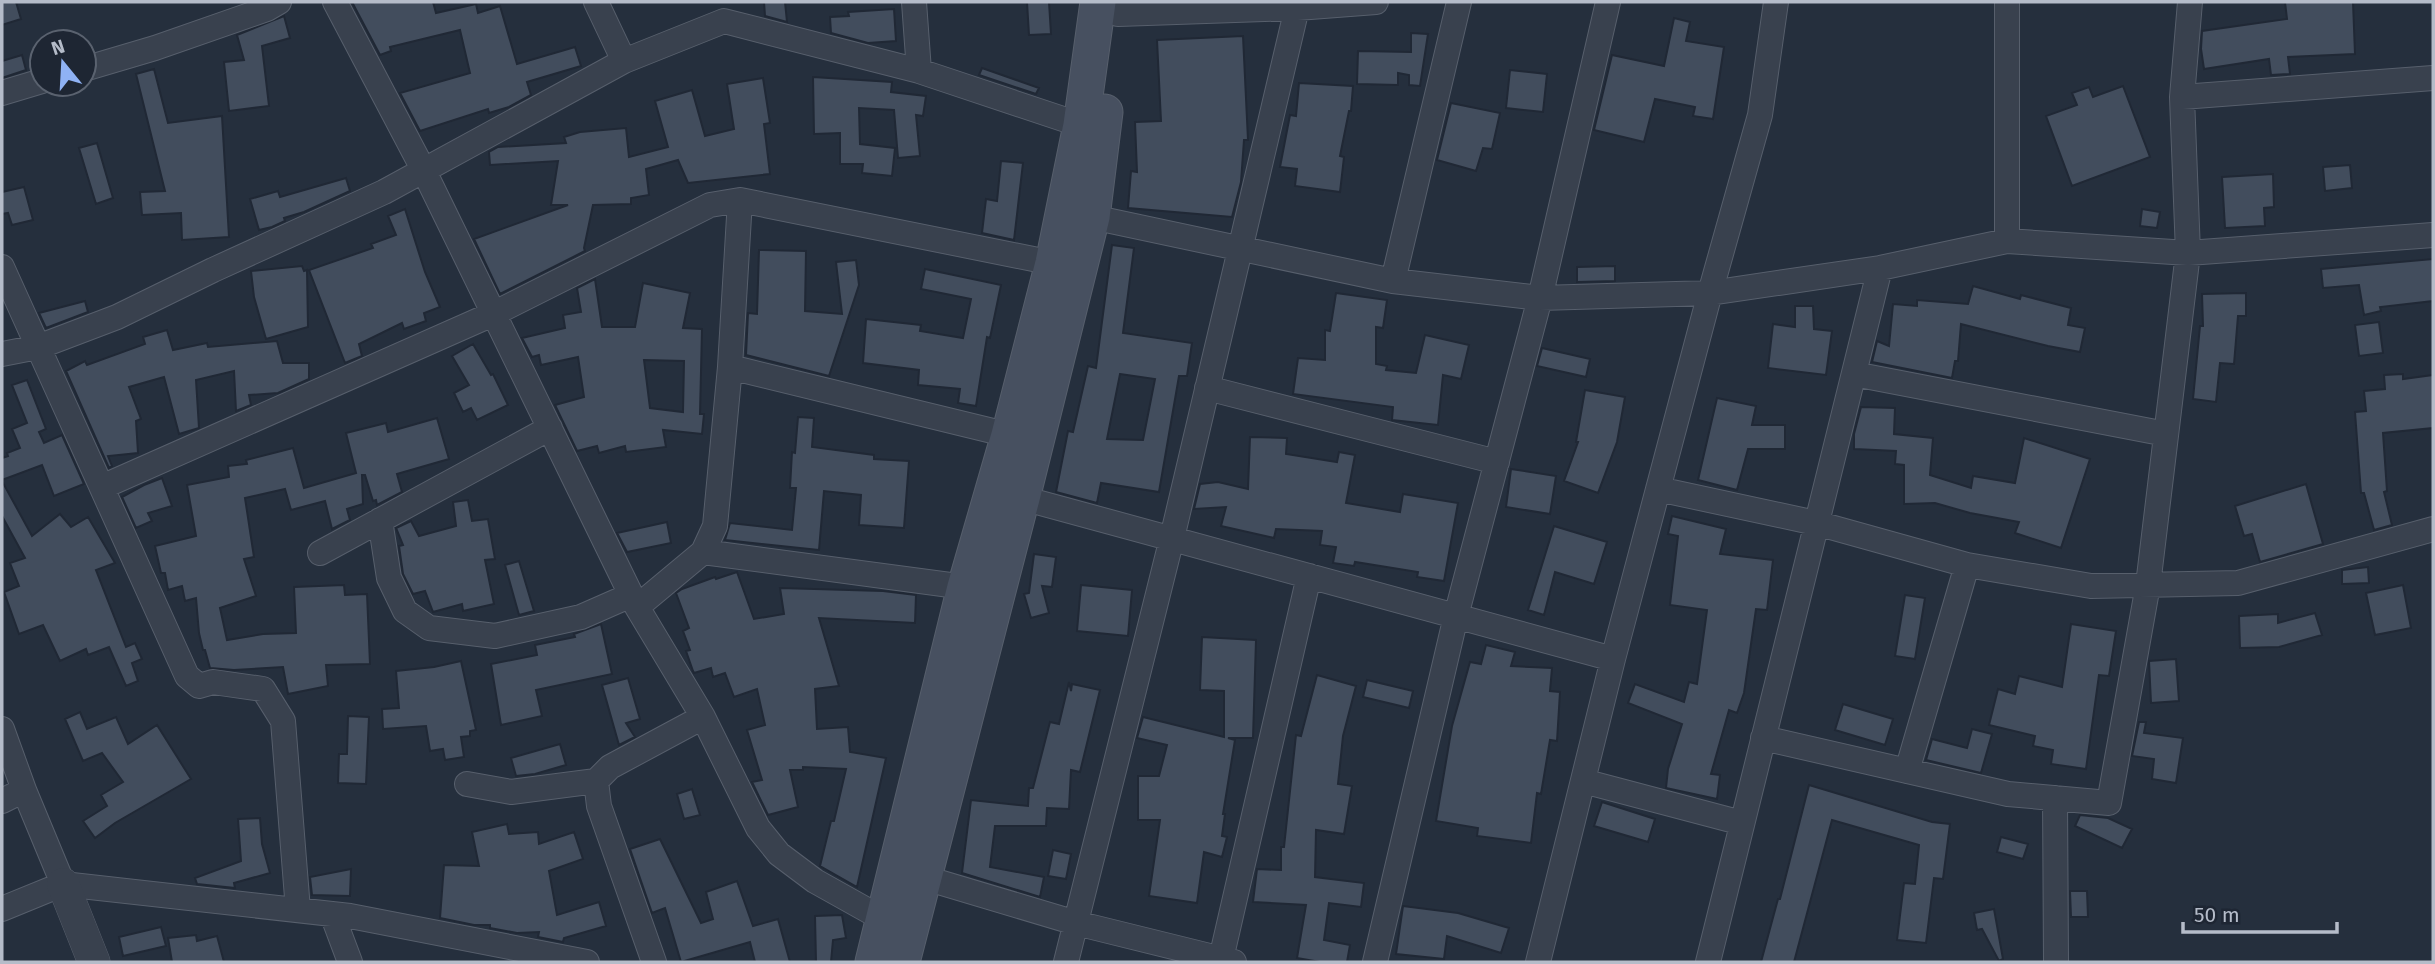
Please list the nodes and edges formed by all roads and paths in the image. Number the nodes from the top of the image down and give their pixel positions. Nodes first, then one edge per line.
1 (279, 2) edge
2 (335, 2) edge
3 (596, 2) edge
4 (914, 2) edge
5 (1376, 2) edge
6 (1459, 2) edge
7 (1608, 2) edge
8 (1776, 2) edge
9 (2007, 2) edge
10 (2190, 2) edge
11 (1112, 6) edge
12 (1297, 8) junction
13 (624, 61) junction
14 (98, 65) edge
15 (919, 71) junction
16 (2433, 78) edge
17 (28, 85) edge
18 (2, 93) edge
19 (2182, 97) junction
20 (1081, 125) junction
21 (424, 171) junction
22 (740, 200) junction
23 (1092, 218) junction
24 (2433, 234) edge
25 (2007, 241) junction
26 (1241, 250) junction
27 (2189, 253) junction
28 (1053, 263) junction
29 (2, 267) edge
30 (1880, 268) junction
31 (1393, 281) junction
32 (1710, 293) junction
33 (1540, 298) junction
34 (495, 313) junction
35 (38, 347) junction
36 (2, 354) edge
37 (730, 367) junction
38 (1854, 374) junction
39 (1208, 388) junction
40 (550, 428) junction
41 (2166, 434) junction
42 (1009, 435) junction
43 (1497, 462) junction
44 (102, 487) junction
45 (1658, 489) junction
46 (1022, 498) junction
47 (380, 520) junction
48 (1816, 523) junction
49 (2433, 529) edge
50 (1172, 538) junction
51 (703, 552) junction
52 (320, 553) dead end
53 (1967, 565) junction
54 (1309, 576) junction
55 (2148, 585) junction
56 (965, 587) junction
57 (634, 601) junction
58 (1456, 616) junction
59 (1613, 659) junction
60 (703, 717) junction
61 (2, 729) edge
62 (1763, 738) junction
63 (1907, 771) junction
64 (596, 781) junction
65 (1583, 781) junction
66 (467, 784) dead end
67 (13, 795) edge
68 (2055, 798) junction
69 (1742, 823) junction
70 (922, 877) junction
71 (63, 884) junction
72 (2, 909) edge
73 (298, 910) junction
74 (332, 914) junction
75 (883, 919) junction
76 (1076, 923) junction
77 (1228, 961) edge
78 (94, 962) edge
79 (350, 962) edge
80 (587, 962) edge
81 (654, 962) edge
82 (873, 962) edge
83 (902, 962) edge
84 (1066, 962) edge
85 (1376, 962) edge
86 (1538, 962) edge
87 (1708, 962) edge
88 (2056, 962) edge

1 - 14 street
2 - 21 street
3 - 13 street
4 - 15 street
5 - 12 street
6 - 31 street
7 - 33 street
8 - 32 street
9 - 25 street
10 - 19 street
11 - 12 street
11 - 20 main road
11 - 23 main road
12 - 26 street
13 - 15 street
13 - 21 street
15 - 20 street
16 - 19 street
17 - 18 street
19 - 27 street
20 - 28 main road
21 - 34 street
21 - 35 street
22 - 28 street
22 - 34 street
22 - 37 street
23 - 26 street
23 - 46 main road
24 - 27 street
25 - 27 street
25 - 30 street
26 - 31 street
26 - 39 street
27 - 41 street
28 - 42 main road
29 - 35 street
30 - 32 street
30 - 38 street
31 - 33 street
32 - 33 street
32 - 45 street
33 - 43 street
34 - 40 street
34 - 44 street
35 - 36 street
35 - 44 street
37 - 42 street
37 - 51 street
38 - 41 street
38 - 48 street
39 - 43 street
39 - 50 street
40 - 47 street
40 - 57 street
41 - 55 street
42 - 56 main road
43 - 58 street
44 - 73 street
45 - 48 street
45 - 59 street
46 - 50 street
46 - 70 main road
47 - 52 street
47 - 57 street
48 - 53 street
48 - 62 street
49 - 55 street
50 - 54 street
50 - 76 street
51 - 56 street
51 - 57 street
53 - 55 street
53 - 63 street
54 - 58 street
54 - 77 street
55 - 68 street
56 - 75 main road
57 - 60 street
58 - 59 street
58 - 85 street
59 - 65 street
60 - 64 street
60 - 75 street
61 - 67 street
62 - 63 street
62 - 69 street
63 - 68 street
64 - 66 street
64 - 81 street
65 - 69 street
65 - 86 street
67 - 71 street
68 - 88 street
69 - 87 street
70 - 76 street
70 - 83 main road
71 - 72 street
71 - 73 street
71 - 78 street
73 - 74 street
74 - 79 street
74 - 80 street
75 - 82 main road
76 - 77 street
76 - 84 street

